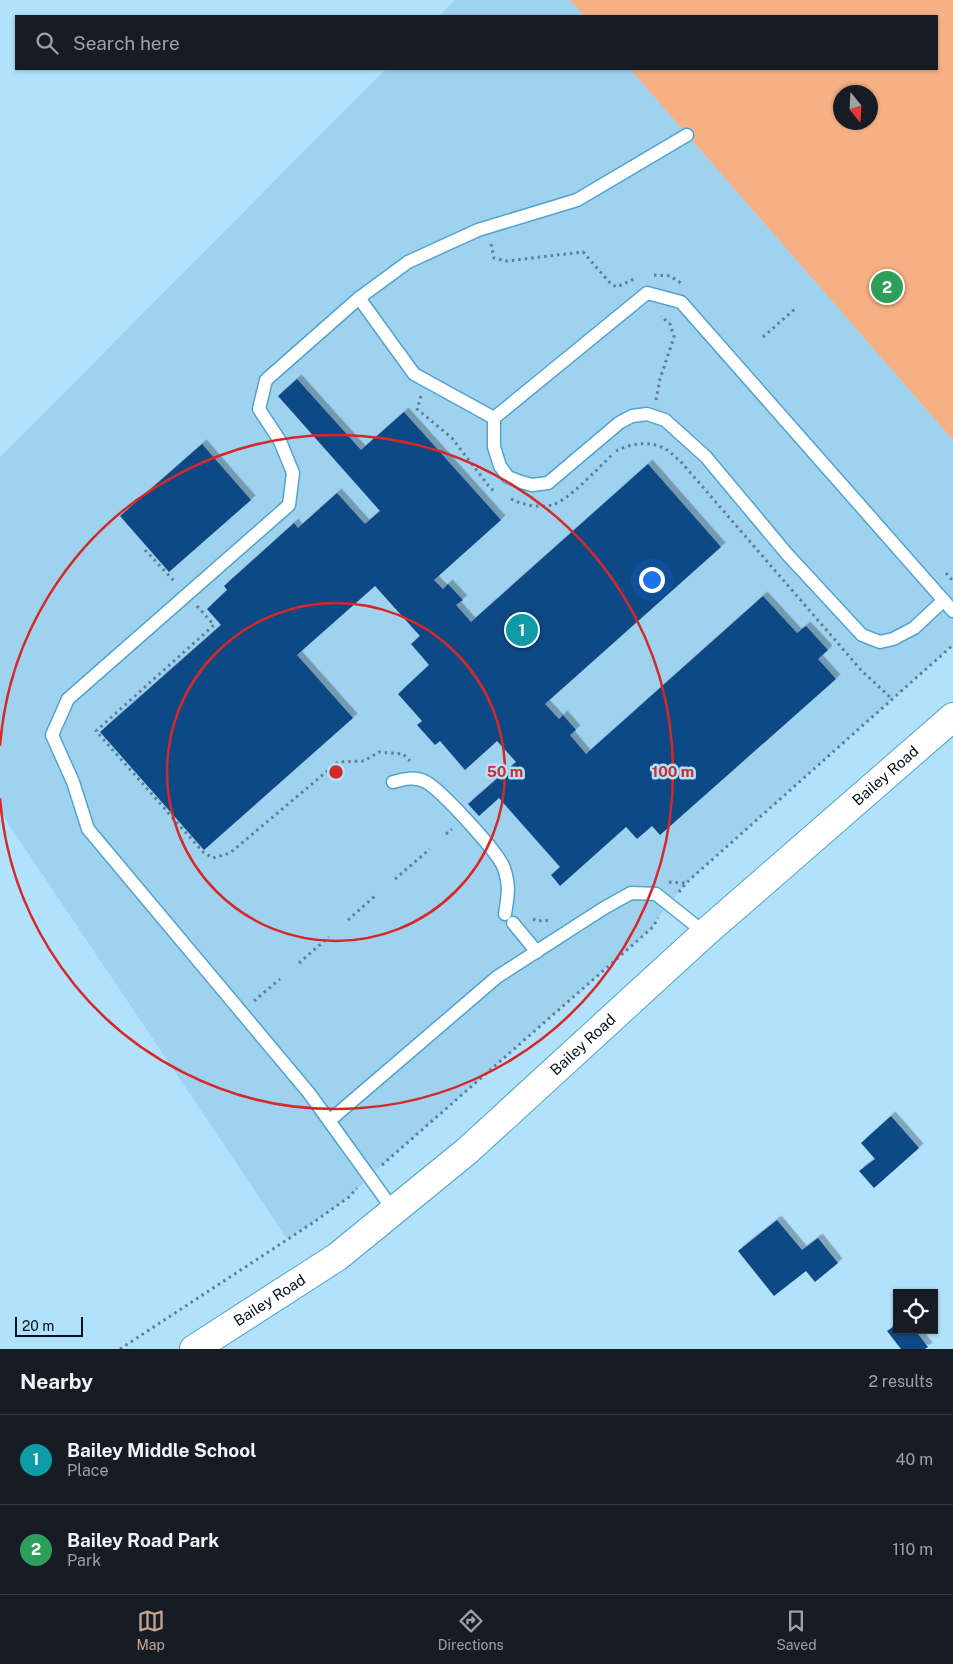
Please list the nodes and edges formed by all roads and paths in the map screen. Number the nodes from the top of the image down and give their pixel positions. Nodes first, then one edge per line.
1 (687, 134) dead end
2 (617, 287) dead end
3 (618, 293) dead end
4 (359, 298) junction
5 (796, 308) dead end
6 (657, 315) dead end
7 (763, 337) dead end
8 (426, 381) junction
9 (653, 416) junction
10 (494, 418) junction
11 (499, 493) dead end
12 (507, 497) dead end
13 (145, 550) dead end
14 (188, 595) junction
15 (944, 600) junction
16 (953, 611) edge
17 (953, 645) edge
18 (892, 699) junction
19 (953, 717) edge
20 (415, 766) dead end
21 (393, 782) dead end
22 (430, 848) dead end
23 (395, 879) dead end
24 (663, 880) dead end
25 (376, 896) dead end
26 (661, 914) dead end
27 (528, 916) dead end
28 (556, 919) dead end
29 (348, 920) dead end
30 (705, 933) junction
31 (329, 937) dead end
32 (537, 952) junction
33 (299, 963) dead end
34 (280, 979) dead end
35 (250, 1006) dead end
36 (329, 1121) junction
37 (381, 1166) dead end
38 (348, 1197) dead end
39 (394, 1211) junction
40 (120, 1349) edge
41 (194, 1349) edge

1 - 4 lane
2 - 3 path
4 - 8 lane
4 - 14 lane
5 - 7 path
6 - 9 path
8 - 10 lane
8 - 11 path
9 - 10 lane
9 - 15 lane
10 - 15 lane
12 - 18 path
13 - 14 path
14 - 20 path
14 - 36 lane
15 - 16 lane
17 - 18 path
18 - 24 path
19 - 30 street, Bailey Road
21 - 32 lane
22 - 23 path
25 - 29 path
26 - 37 path
27 - 28 path
30 - 32 lane
30 - 39 street, Bailey Road
31 - 33 path
32 - 36 lane
34 - 35 path
36 - 39 lane
38 - 40 path
39 - 41 street, Bailey Road

